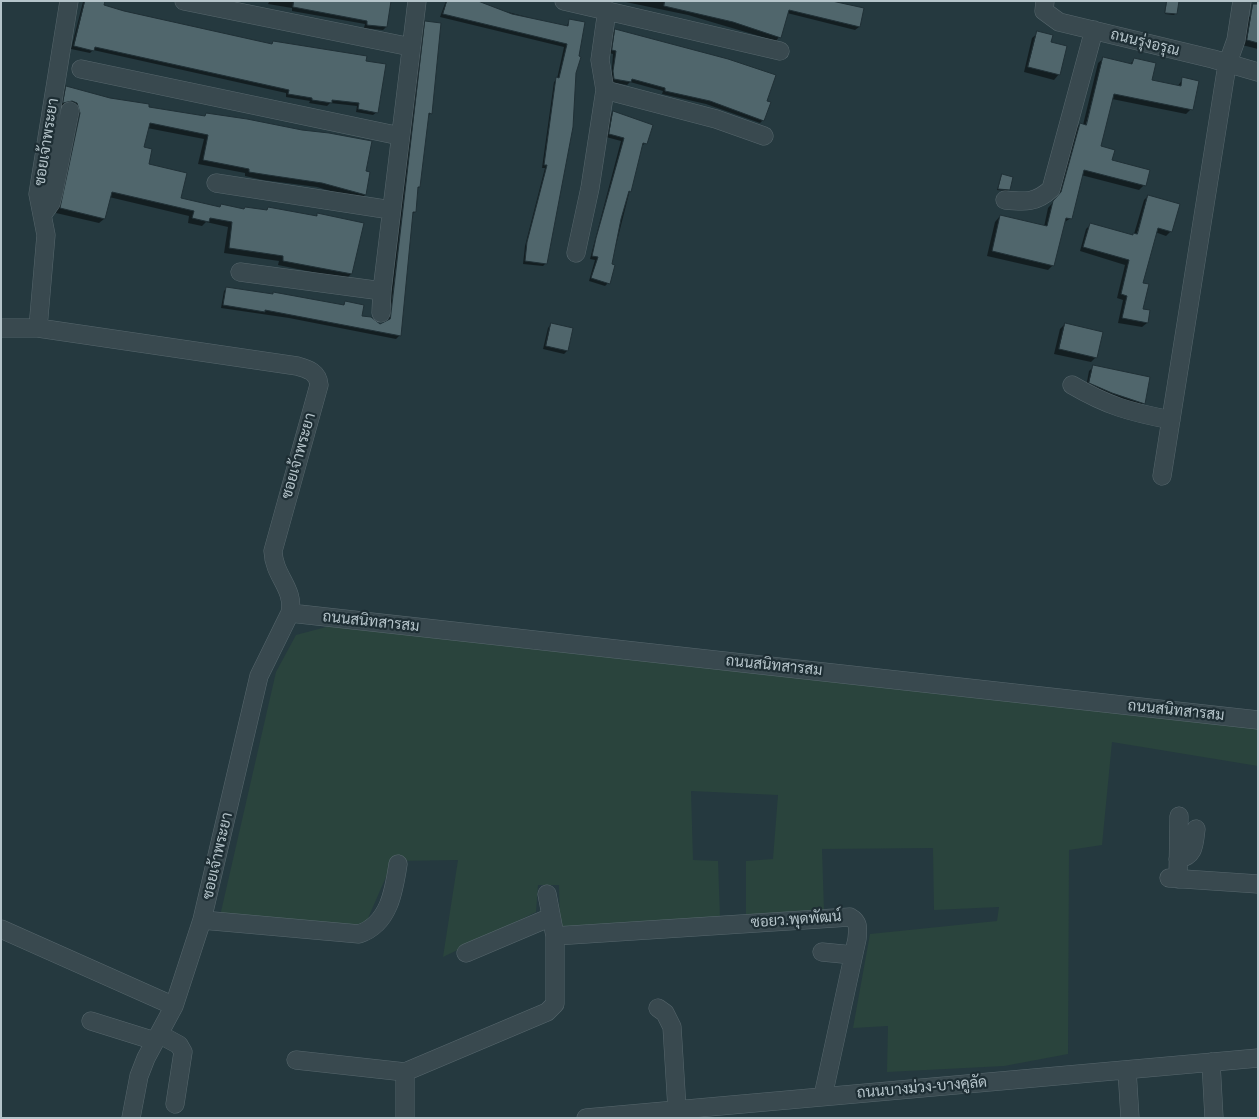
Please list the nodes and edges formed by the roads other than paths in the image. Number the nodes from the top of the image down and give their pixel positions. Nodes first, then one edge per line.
1 (69, 1) edge
2 (184, 1) edge
3 (417, 1) edge
4 (564, 1) edge
5 (1045, 1) edge
6 (1242, 1) edge
7 (607, 10) junction
8 (1094, 30) junction
9 (411, 47) junction
10 (780, 51) dead end
11 (1227, 65) junction
12 (81, 69) dead end
13 (1258, 72) edge
14 (604, 90) junction
15 (70, 111) dead end
16 (56, 134) junction
17 (400, 136) junction
18 (764, 136) dead end
19 (216, 183) dead end
20 (1005, 200) dead end
21 (391, 210) junction
22 (576, 253) dead end
23 (240, 272) dead end
24 (382, 291) junction
25 (381, 313) dead end
26 (1, 328) edge
27 (38, 328) junction
28 (1072, 385) dead end
29 (1171, 420) junction
30 (1162, 476) dead end
31 (290, 613) junction
32 (1258, 720) edge
33 (1179, 816) dead end
34 (1196, 829) dead end
35 (1178, 859) junction
36 (398, 864) dead end
37 (1258, 884) edge
38 (547, 894) dead end
39 (551, 917) junction
40 (202, 920) junction
41 (1, 929) edge
42 (555, 936) junction
43 (822, 952) dead end
44 (466, 953) dead end
45 (853, 955) junction
46 (174, 1006) junction
47 (658, 1008) dead end
48 (91, 1021) dead end
49 (157, 1037) junction
50 (1258, 1058) edge
51 (296, 1060) dead end
52 (1211, 1062) junction
53 (1127, 1070) junction
54 (405, 1072) junction
55 (823, 1096) junction
56 (176, 1104) dead end
57 (677, 1108) junction
58 (716, 1111) edge
59 (613, 1116) edge
60 (131, 1118) edge
61 (405, 1118) edge
62 (586, 1118) edge
63 (1130, 1118) edge
64 (1214, 1118) edge

1 - 16 street, ซอยเจ้าพระยา
2 - 9 street
3 - 9 street
4 - 7 street
5 - 8 street, ถนนรุ่งอรุณ
6 - 11 street
7 - 10 street
7 - 14 street
8 - 11 street, ถนนรุ่งอรุณ
8 - 20 street
9 - 17 street
11 - 13 street, ถนนรุ่งอรุณ
11 - 29 street
12 - 17 street
14 - 18 street
14 - 22 street
15 - 16 street
16 - 27 street, ซอยเจ้าพระยา
17 - 21 street
19 - 21 street
21 - 24 street
23 - 24 street
24 - 25 street
26 - 27 street
27 - 31 street, ซอยเจ้าพระยา
28 - 29 street
29 - 30 street
31 - 32 street, ถนนสนิทสารสม
31 - 40 street, ซอยเจ้าพระยา
33 - 35 street
34 - 35 street
35 - 37 street
36 - 40 street
38 - 39 street
39 - 42 street
39 - 44 street
40 - 46 street, ซอยเจ้าพระยา
41 - 46 street
42 - 45 street, ซอยว.พุดพัฒน์
42 - 54 street
43 - 45 street
45 - 55 street, ซอยว.พุดพัฒน์
46 - 49 street, ซอยเจ้าพระยา
47 - 57 street
48 - 49 street
49 - 56 street
49 - 60 street, ซอยเจ้าพระยา
50 - 52 street, ถนนบางม่วง-บางคูลัด
51 - 54 street
52 - 53 street, ถนนบางม่วง-บางคูลัด
52 - 64 street
53 - 55 street, ถนนบางม่วง-บางคูลัด
53 - 63 street
54 - 61 street
55 - 58 street, ถนนบางม่วง-บางคูลัด
57 - 58 street, ถนนบางม่วง-บางคูลัด
57 - 59 street, ถนนบางม่วง-บางคูลัด
59 - 62 street, ถนนบางม่วง-บางคูลัด

